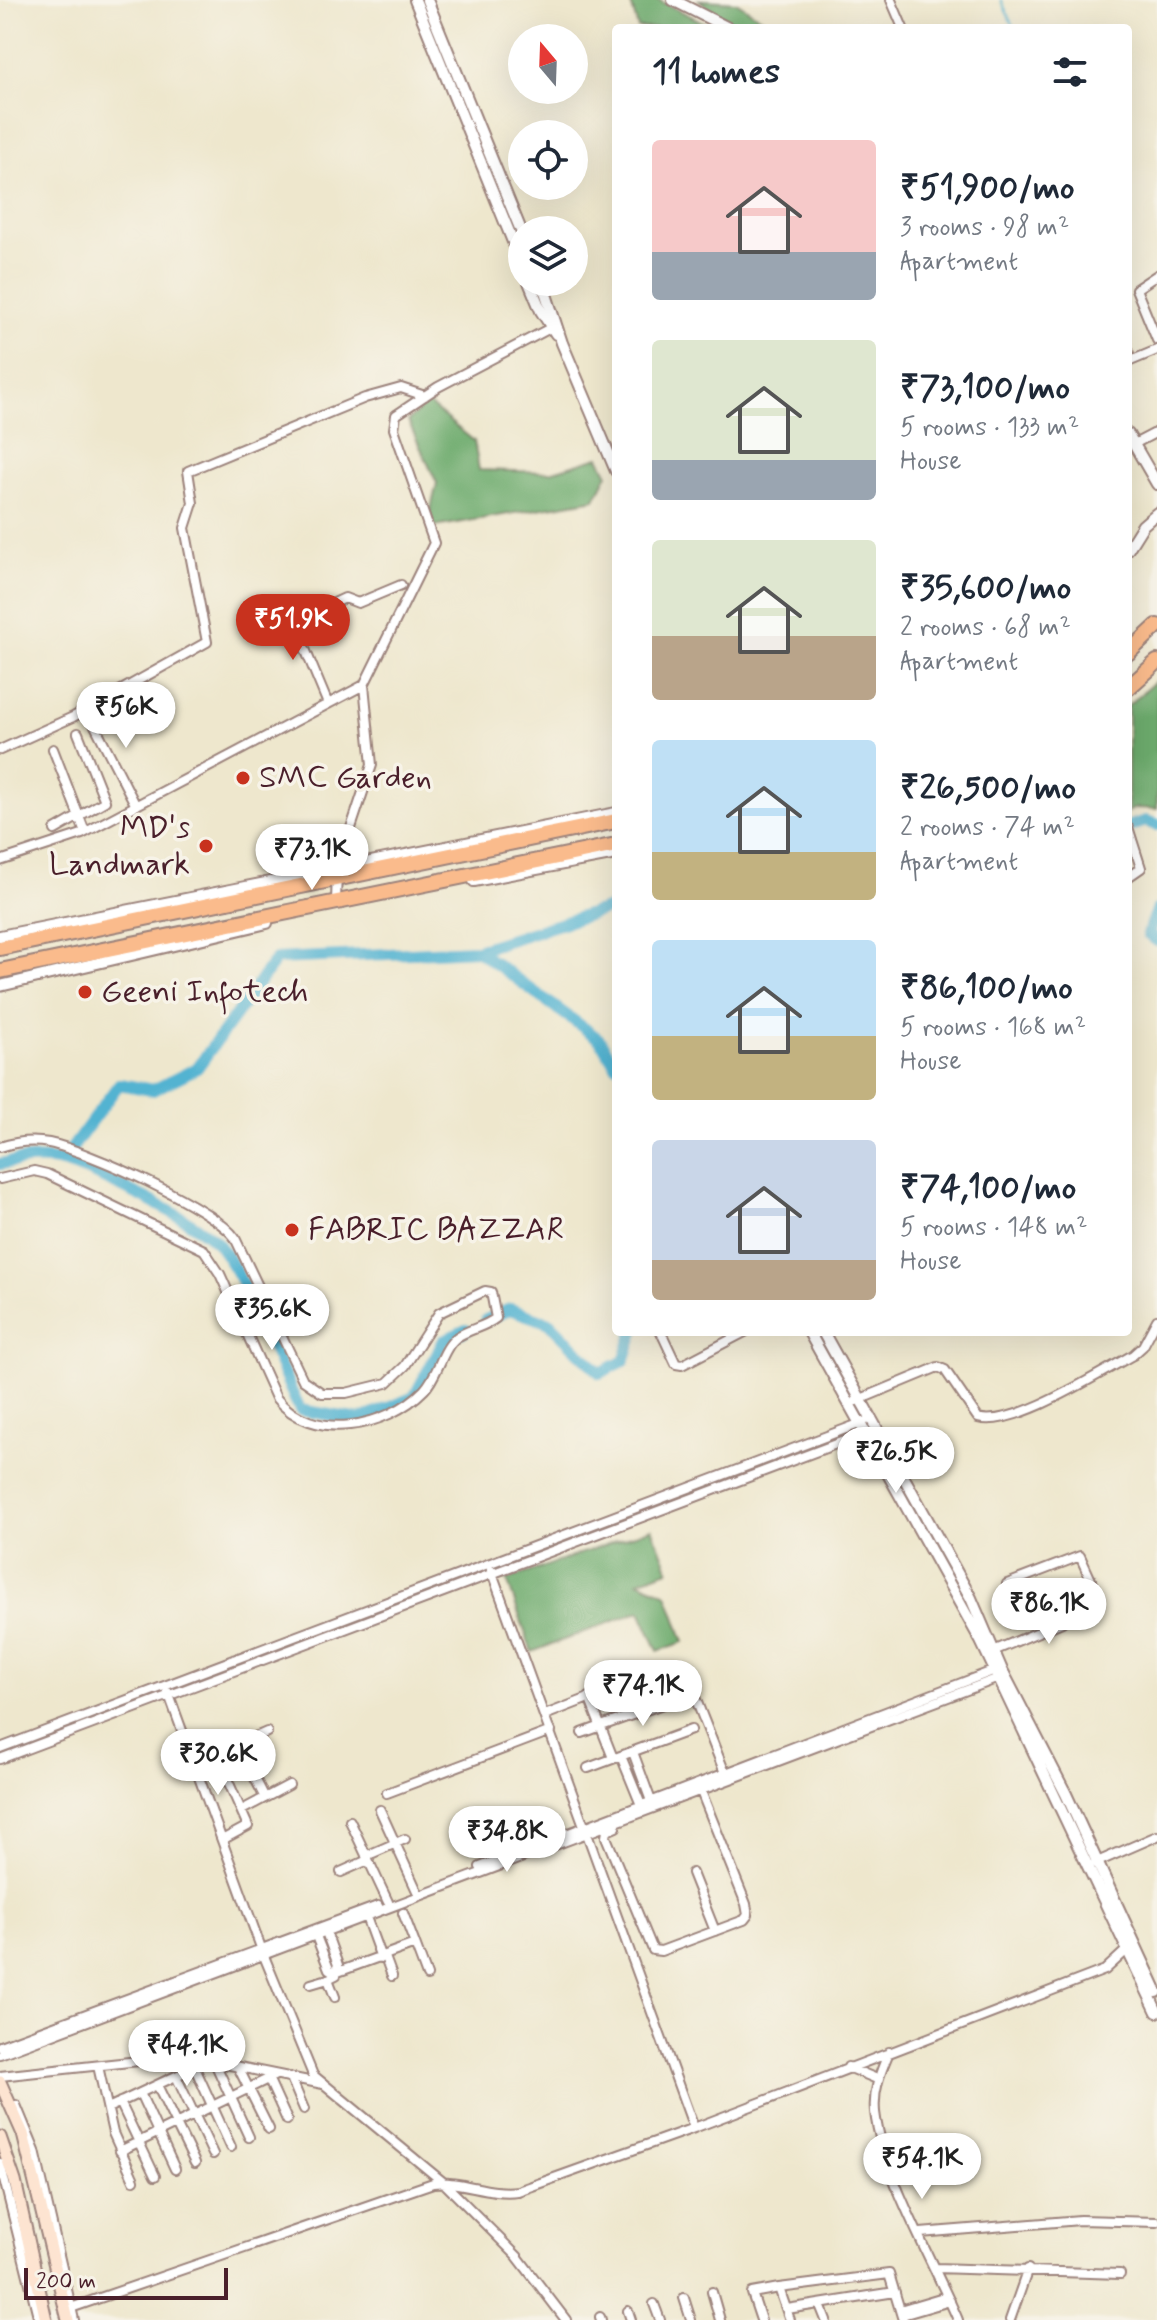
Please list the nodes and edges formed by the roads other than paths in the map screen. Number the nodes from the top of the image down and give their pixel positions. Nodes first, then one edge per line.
1 (415, 0) edge
2 (427, 0) edge
3 (673, 0) edge
4 (891, 0) edge
5 (720, 24) edge
6 (901, 24) edge
7 (515, 216) edge
8 (508, 229) edge
9 (1157, 275) edge
10 (537, 296) edge
11 (546, 296) edge
12 (554, 326) junction
13 (1157, 340) edge
14 (1157, 350) edge
15 (1132, 360) edge
16 (425, 396) junction
17 (1157, 432) edge
18 (1132, 441) edge
19 (1134, 444) junction
20 (612, 462) edge
21 (1157, 484) edge
22 (1157, 513) edge
23 (1132, 543) edge
24 (401, 585) dead end
25 (288, 608) dead end
26 (293, 622) junction
27 (1157, 626) edge
28 (1132, 649) edge
29 (1157, 662) edge
30 (1132, 684) edge
31 (364, 685) junction
32 (328, 704) junction
33 (87, 710) junction
34 (78, 733) dead end
35 (53, 749) dead end
36 (0, 750) edge
37 (136, 806) junction
38 (82, 814) junction
39 (612, 814) edge
40 (612, 822) edge
41 (95, 827) junction
42 (55, 830) dead end
43 (85, 832) junction
44 (1132, 839) edge
45 (612, 846) edge
46 (612, 855) edge
47 (0, 861) edge
48 (336, 874) junction
49 (1132, 874) edge
50 (203, 896) junction
51 (220, 901) junction
52 (336, 903) junction
53 (96, 921) junction
54 (238, 925) junction
55 (0, 936) edge
56 (0, 948) edge
57 (0, 971) edge
58 (0, 986) edge
59 (0, 1147) edge
60 (0, 1179) edge
61 (1157, 1320) edge
62 (663, 1336) edge
63 (737, 1336) edge
64 (811, 1336) edge
65 (825, 1336) edge
66 (861, 1399) junction
67 (850, 1408) junction
68 (875, 1423) junction
69 (845, 1429) junction
70 (861, 1429) junction
71 (491, 1569) junction
72 (1060, 1605) junction
73 (991, 1652) junction
74 (999, 1674) junction
75 (167, 1691) junction
76 (693, 1693) junction
77 (589, 1697) junction
78 (545, 1715) junction
79 (600, 1726) junction
80 (691, 1730) dead end
81 (551, 1731) junction
82 (267, 1732) dead end
83 (582, 1733) dead end
84 (238, 1745) junction
85 (0, 1748) edge
86 (633, 1752) junction
87 (216, 1754) junction
88 (617, 1757) junction
89 (0, 1759) edge
90 (194, 1764) junction
91 (588, 1768) dead end
92 (725, 1773) junction
93 (289, 1785) dead end
94 (701, 1790) junction
95 (387, 1793) dead end
96 (265, 1798) junction
97 (651, 1801) junction
98 (641, 1805) junction
99 (242, 1810) junction
100 (380, 1810) dead end
101 (350, 1821) dead end
102 (587, 1830) junction
103 (1157, 1836) edge
104 (405, 1839) dead end
105 (222, 1840) junction
106 (395, 1843) junction
107 (367, 1858) junction
108 (616, 1861) junction
109 (1095, 1863) junction
110 (601, 1866) junction
111 (341, 1872) dead end
112 (692, 1873) dead end
113 (417, 1891) junction
114 (388, 1902) junction
115 (403, 1913) dead end
116 (366, 1917) junction
117 (715, 1931) junction
118 (326, 1932) junction
119 (316, 1936) junction
120 (415, 1944) junction
121 (1130, 1947) junction
122 (263, 1953) junction
123 (383, 1957) junction
124 (333, 1976) junction
125 (392, 1976) dead end
126 (427, 1976) dead end
127 (311, 1984) dead end
128 (1157, 1992) edge
129 (335, 1997) dead end
130 (1157, 2012) edge
131 (0, 2046) edge
132 (889, 2052) junction
133 (0, 2054) edge
134 (190, 2057) junction
135 (215, 2063) junction
136 (98, 2066) junction
137 (195, 2067) junction
138 (238, 2067) junction
139 (848, 2067) junction
140 (1, 2076) edge
141 (176, 2076) junction
142 (272, 2076) junction
143 (291, 2078) junction
144 (877, 2079) junction
145 (157, 2085) junction
146 (325, 2085) junction
147 (248, 2088) junction
148 (140, 2093) junction
149 (231, 2097) junction
150 (120, 2102) junction
151 (213, 2105) junction
152 (108, 2108) junction
153 (304, 2109) dead end
154 (193, 2115) junction
155 (287, 2120) dead end
156 (175, 2124) junction
157 (694, 2128) junction
158 (269, 2129) dead end
159 (157, 2133) junction
160 (0, 2137) edge
161 (249, 2137) dead end
162 (139, 2142) junction
163 (231, 2147) dead end
164 (120, 2151) junction
165 (213, 2154) dead end
166 (0, 2163) edge
167 (195, 2163) dead end
168 (175, 2169) dead end
169 (155, 2176) dead end
170 (134, 2180) dead end
171 (443, 2182) junction
172 (1157, 2222) edge
173 (920, 2233) junction
174 (936, 2268) junction
175 (1028, 2269) junction
176 (1120, 2274) dead end
177 (779, 2288) junction
178 (712, 2292) dead end
179 (895, 2292) junction
180 (684, 2298) dead end
181 (949, 2298) junction
182 (654, 2304) dead end
183 (820, 2305) junction
184 (787, 2309) junction
185 (68, 2313) edge
186 (900, 2317) edge
187 (562, 2319) edge
188 (39, 2320) edge
189 (46, 2320) edge
190 (74, 2320) edge
191 (660, 2320) edge
192 (691, 2320) edge
193 (720, 2320) edge
194 (761, 2320) edge
195 (790, 2320) edge
196 (826, 2320) edge
197 (958, 2320) edge
198 (1010, 2320) edge

1 - 8 street
2 - 7 street
3 - 5 street
4 - 6 street
9 - 13 street
10 - 12 street
11 - 12 street
12 - 16 street
12 - 20 street
14 - 15 street
16 - 31 street
16 - 33 street
17 - 19 street
18 - 19 street
19 - 21 street
22 - 23 street
24 - 26 street
25 - 26 street
26 - 32 street
27 - 28 highway
29 - 30 highway
31 - 32 street
31 - 48 street
32 - 37 street
33 - 36 street
33 - 37 street
34 - 38 street
35 - 38 street
37 - 41 street
38 - 41 street
38 - 42 street
38 - 43 street
39 - 48 street
40 - 48 highway
41 - 43 street
43 - 47 street
44 - 49 street
45 - 52 highway
46 - 52 street
48 - 50 street
48 - 51 highway
48 - 52 street
50 - 51 highway
50 - 53 street
51 - 53 highway
52 - 54 highway
53 - 55 street
53 - 56 highway
54 - 57 highway
54 - 58 street
59 - 60 street
61 - 66 street
62 - 63 street
64 - 67 street
65 - 66 street
66 - 67 street
66 - 68 street
67 - 69 street
67 - 70 street
68 - 70 street
68 - 73 street
69 - 70 street
69 - 71 street
70 - 71 street
70 - 73 street
71 - 75 street
71 - 78 street
72 - 72 street
72 - 73 street
73 - 74 street
74 - 92 street
74 - 94 street
74 - 109 street
74 - 121 street
75 - 85 street
75 - 89 street
75 - 90 street
76 - 77 street
76 - 79 street
76 - 92 street
77 - 78 street
77 - 79 street
78 - 81 street
79 - 83 street
79 - 88 street
80 - 86 street
81 - 95 street
81 - 102 street
82 - 84 street
84 - 87 street
84 - 96 street
86 - 88 street
86 - 97 street
87 - 90 street
87 - 99 street
88 - 91 street
88 - 98 street
90 - 105 street
92 - 94 street
93 - 96 street
94 - 97 street
94 - 102 street
94 - 108 street
94 - 117 street
96 - 99 street
97 - 98 street
98 - 102 street
99 - 105 street
100 - 106 street
101 - 107 street
102 - 110 street
102 - 113 street
102 - 116 street
103 - 109 street
104 - 106 street
105 - 122 street
106 - 107 street
106 - 113 street
107 - 111 street
107 - 114 street
108 - 110 street
108 - 117 street
109 - 121 street
110 - 157 street
112 - 117 street
113 - 114 street
114 - 122 street
115 - 120 street
116 - 118 street
116 - 123 street
118 - 119 street
118 - 124 street
119 - 122 street
119 - 124 street
120 - 123 street
120 - 126 street
121 - 128 street
121 - 130 street
121 - 132 street
122 - 131 street
122 - 133 street
122 - 146 street
123 - 124 street
123 - 125 street
124 - 127 street
124 - 129 street
132 - 139 street
132 - 144 street
134 - 135 street
134 - 136 street
134 - 137 street
135 - 138 street
135 - 149 street
136 - 140 street
136 - 152 street
137 - 141 street
137 - 151 street
138 - 142 street
138 - 147 street
139 - 144 street
139 - 157 street
140 - 185 main road
141 - 145 street
141 - 154 street
142 - 143 street
142 - 147 street
142 - 155 street
143 - 146 street
143 - 153 street
144 - 173 street
145 - 148 street
145 - 156 street
146 - 171 street
147 - 149 street
147 - 158 street
148 - 150 street
148 - 159 street
149 - 151 street
149 - 161 street
150 - 152 street
150 - 162 street
151 - 154 street
151 - 163 street
152 - 164 street
154 - 156 street
154 - 165 street
156 - 159 street
156 - 167 street
157 - 171 street
159 - 162 street
159 - 168 street
160 - 189 main road
162 - 164 street
162 - 169 street
164 - 170 street
166 - 188 street
171 - 185 street
171 - 187 street
172 - 173 street
173 - 174 street
174 - 175 street
174 - 181 street
175 - 176 street
175 - 198 street
177 - 179 street
177 - 184 street
177 - 194 street
178 - 193 street
179 - 183 street
179 - 186 street
180 - 192 street
181 - 186 street
181 - 197 street
182 - 191 street
183 - 184 street
183 - 196 street
184 - 195 street
185 - 190 street

